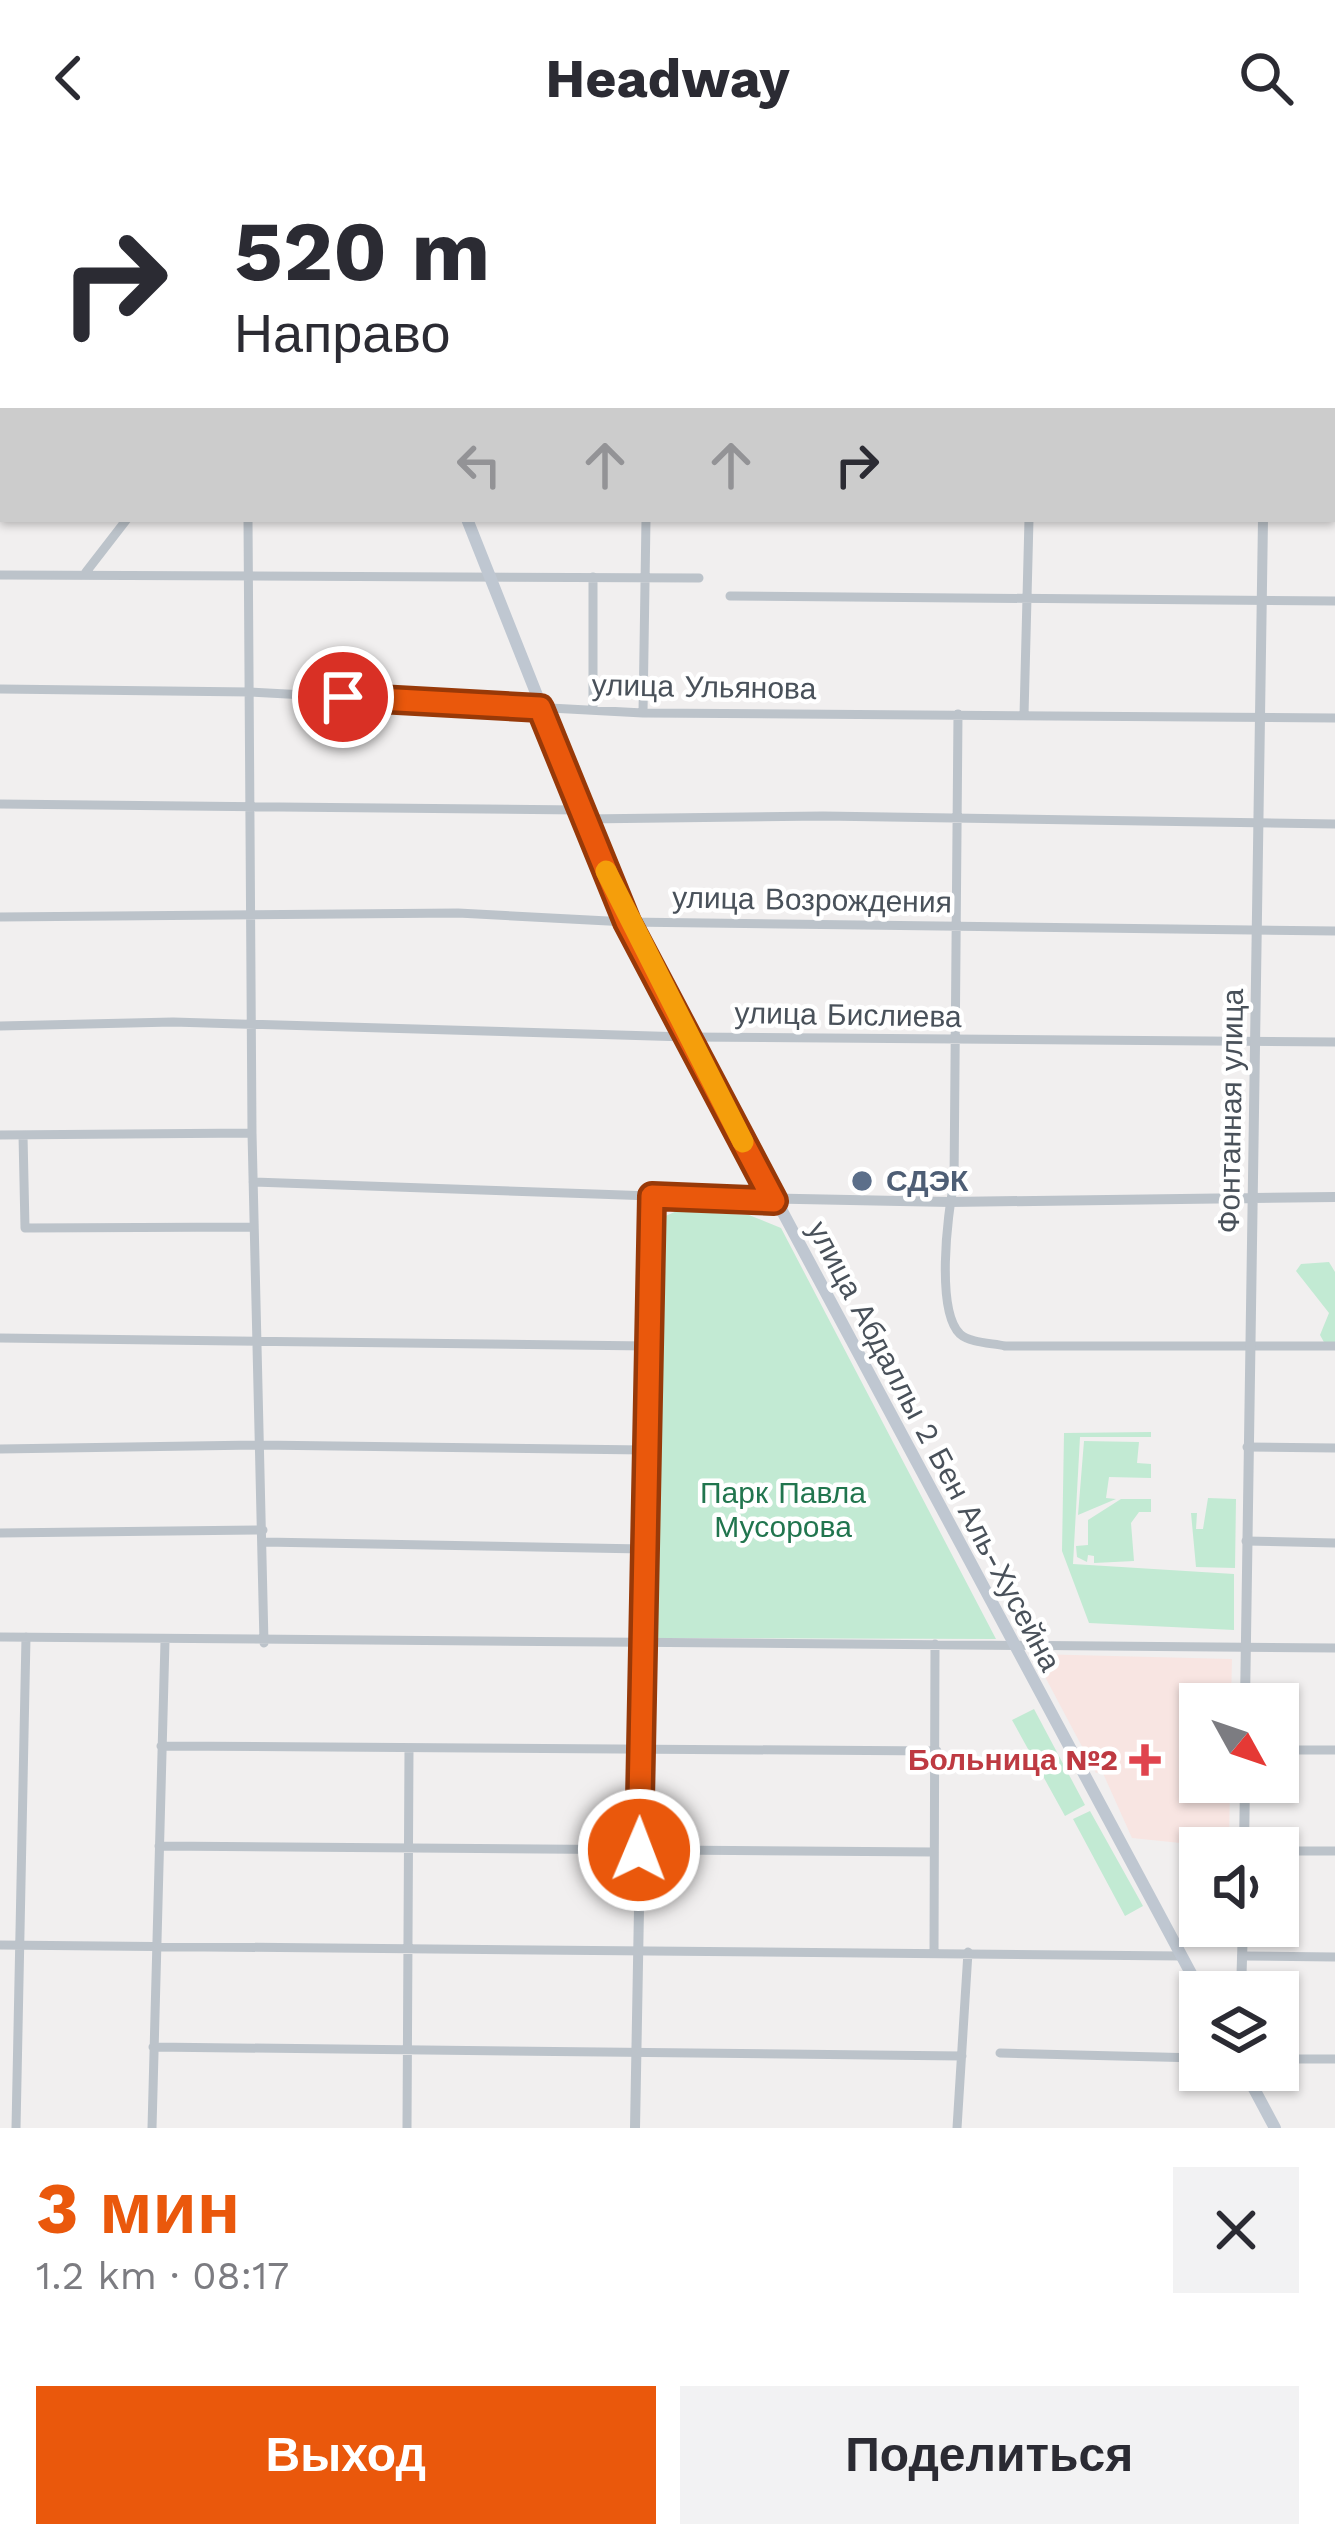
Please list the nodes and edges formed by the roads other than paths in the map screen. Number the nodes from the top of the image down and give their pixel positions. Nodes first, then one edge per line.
1 (125, 522) edge
2 (248, 522) edge
3 (468, 522) edge
4 (646, 522) edge
5 (1029, 522) edge
6 (1262, 522) edge
7 (86, 572) junction
8 (488, 573) junction
9 (249, 574) junction
10 (0, 575) edge
11 (593, 577) junction
12 (644, 577) junction
13 (699, 578) dead end
14 (730, 596) dead end
15 (1026, 597) junction
16 (1335, 601) edge
17 (1262, 602) junction
18 (0, 689) edge
19 (250, 692) junction
20 (540, 708) junction
21 (593, 710) junction
22 (644, 713) junction
23 (958, 714) junction
24 (1024, 715) junction
25 (1260, 717) junction
26 (1335, 718) edge
27 (0, 804) edge
28 (249, 806) junction
29 (582, 814) junction
30 (956, 820) junction
31 (1258, 823) junction
32 (1335, 824) edge
33 (250, 912) junction
34 (0, 916) edge
35 (627, 922) junction
36 (957, 925) junction
37 (1335, 931) edge
38 (1256, 933) junction
39 (251, 1025) junction
40 (0, 1026) edge
41 (687, 1037) junction
42 (954, 1040) junction
43 (1257, 1041) junction
44 (1335, 1042) edge
45 (252, 1133) junction
46 (22, 1135) junction
47 (0, 1136) edge
48 (253, 1182) junction
49 (652, 1196) junction
50 (1335, 1197) edge
51 (1253, 1198) junction
52 (774, 1201) junction
53 (950, 1202) junction
54 (254, 1227) junction
55 (0, 1338) edge
56 (257, 1338) junction
57 (648, 1346) junction
58 (1252, 1346) junction
59 (1335, 1346) edge
60 (259, 1444) junction
61 (1247, 1447) junction
62 (1335, 1448) edge
63 (0, 1449) edge
64 (645, 1450) junction
65 (0, 1533) edge
66 (264, 1536) junction
67 (1246, 1541) junction
68 (1335, 1543) edge
69 (643, 1549) junction
70 (0, 1637) edge
71 (26, 1637) junction
72 (165, 1641) junction
73 (264, 1643) junction
74 (934, 1644) junction
75 (1013, 1644) junction
76 (641, 1645) junction
77 (1244, 1647) junction
78 (1335, 1648) edge
79 (1245, 1683) edge
80 (161, 1746) junction
81 (640, 1748) junction
82 (409, 1749) junction
83 (1299, 1750) edge
84 (1335, 1750) edge
85 (937, 1751) junction
86 (159, 1846) junction
87 (411, 1850) junction
88 (639, 1850) junction
89 (1335, 1850) edge
90 (1299, 1851) edge
91 (934, 1852) junction
92 (0, 1945) edge
93 (22, 1945) junction
94 (159, 1946) junction
95 (1242, 1947) edge
96 (407, 1951) junction
97 (637, 1951) junction
98 (934, 1952) junction
99 (968, 1952) junction
100 (1182, 1956) junction
101 (1242, 1956) junction
102 (1335, 1957) edge
103 (1190, 1971) edge
104 (1242, 1971) edge
105 (153, 2047) junction
106 (407, 2050) junction
107 (1000, 2053) dead end
108 (637, 2054) junction
109 (962, 2056) junction
110 (1179, 2057) edge
111 (1299, 2059) edge
112 (1335, 2059) edge
113 (1255, 2091) edge
114 (16, 2128) edge
115 (152, 2128) edge
116 (407, 2128) edge
117 (635, 2128) edge
118 (957, 2128) edge
119 (1275, 2128) edge

1 - 7 street
2 - 9 street
3 - 8 main road, улица Абдаллы 2 Бен Аль-Хусейна
4 - 12 street
5 - 15 street
6 - 17 street, Фонтанная улица
7 - 9 street
7 - 10 street
8 - 9 street
8 - 11 street
8 - 20 main road, улица Абдаллы 2 Бен Аль-Хусейна
9 - 19 street
11 - 12 street
11 - 21 street
12 - 13 street
12 - 22 street
14 - 15 street
15 - 17 street
15 - 24 street
16 - 17 street
17 - 25 street, Фонтанная улица
18 - 19 street, улица Ульянова
19 - 20 street, улица Ульянова
19 - 28 street
20 - 21 street, улица Ульянова
20 - 29 main road, улица Абдаллы 2 Бен Аль-Хусейна
21 - 22 street, улица Ульянова
22 - 23 street, улица Ульянова
23 - 24 street, улица Ульянова
23 - 30 street
24 - 25 street, улица Ульянова
25 - 26 street, улица Ульянова
25 - 31 street, Фонтанная улица
27 - 28 street
28 - 29 street
28 - 33 street
29 - 30 street
29 - 35 main road, улица Абдаллы 2 Бен Аль-Хусейна
30 - 31 street
30 - 36 street
31 - 32 street
31 - 38 street, Фонтанная улица
33 - 34 street, улица Возрождения
33 - 35 street, улица Возрождения
33 - 39 street
35 - 36 street, улица Возрождения
35 - 41 main road, улица Абдаллы 2 Бен Аль-Хусейна
36 - 38 street, улица Возрождения
36 - 42 street
37 - 38 street, улица Возрождения
38 - 43 street, Фонтанная улица
39 - 40 street, улица Бислиева
39 - 41 street, улица Бислиева
39 - 45 street
41 - 42 street, улица Бислиева
41 - 52 main road, улица Абдаллы 2 Бен Аль-Хусейна
42 - 43 street, улица Бислиева
42 - 53 street
43 - 44 street, улица Бислиева
43 - 51 street, Фонтанная улица
45 - 46 street
45 - 48 street
46 - 47 street
46 - 54 street
48 - 49 street
48 - 54 street
49 - 52 street
49 - 57 street
50 - 51 street
51 - 53 street
51 - 58 street, Фонтанная улица
52 - 53 street
52 - 75 main road, улица Абдаллы 2 Бен Аль-Хусейна
53 - 58 street
54 - 56 street
55 - 56 street
56 - 57 street
56 - 60 street
57 - 64 street
58 - 59 street
58 - 61 street, Фонтанная улица
60 - 63 street
60 - 64 street
60 - 66 street
61 - 62 street
61 - 67 street, Фонтанная улица
64 - 69 street
65 - 66 street
66 - 69 street
66 - 73 street
67 - 68 street
67 - 77 street, Фонтанная улица
69 - 76 street
70 - 71 street
71 - 72 street
71 - 93 street
72 - 73 street
72 - 80 street
73 - 76 street
74 - 75 street
74 - 76 street
74 - 85 street
75 - 77 street
75 - 100 main road, улица Абдаллы 2 Бен Аль-Хусейна
76 - 81 street
77 - 78 street
77 - 79 street, Фонтанная улица
80 - 82 street
80 - 86 street
81 - 82 street
81 - 85 street
81 - 88 street
82 - 87 street
83 - 84 street
85 - 91 street
86 - 87 street
86 - 94 street
87 - 88 street
87 - 96 street
88 - 91 street
88 - 97 street
89 - 90 street
91 - 98 street
92 - 93 street
93 - 94 street
93 - 114 street
94 - 96 street
94 - 105 street
95 - 101 street
96 - 97 street
96 - 106 street
97 - 98 street
97 - 108 street
98 - 99 street
99 - 100 street
99 - 109 street
100 - 103 main road, улица Абдаллы 2 Бен Аль-Хусейна
101 - 102 street
101 - 104 street
105 - 106 street
105 - 115 street
106 - 108 street
106 - 116 street
107 - 110 street
108 - 109 street
108 - 117 street
109 - 118 street
111 - 112 street
113 - 119 main road

